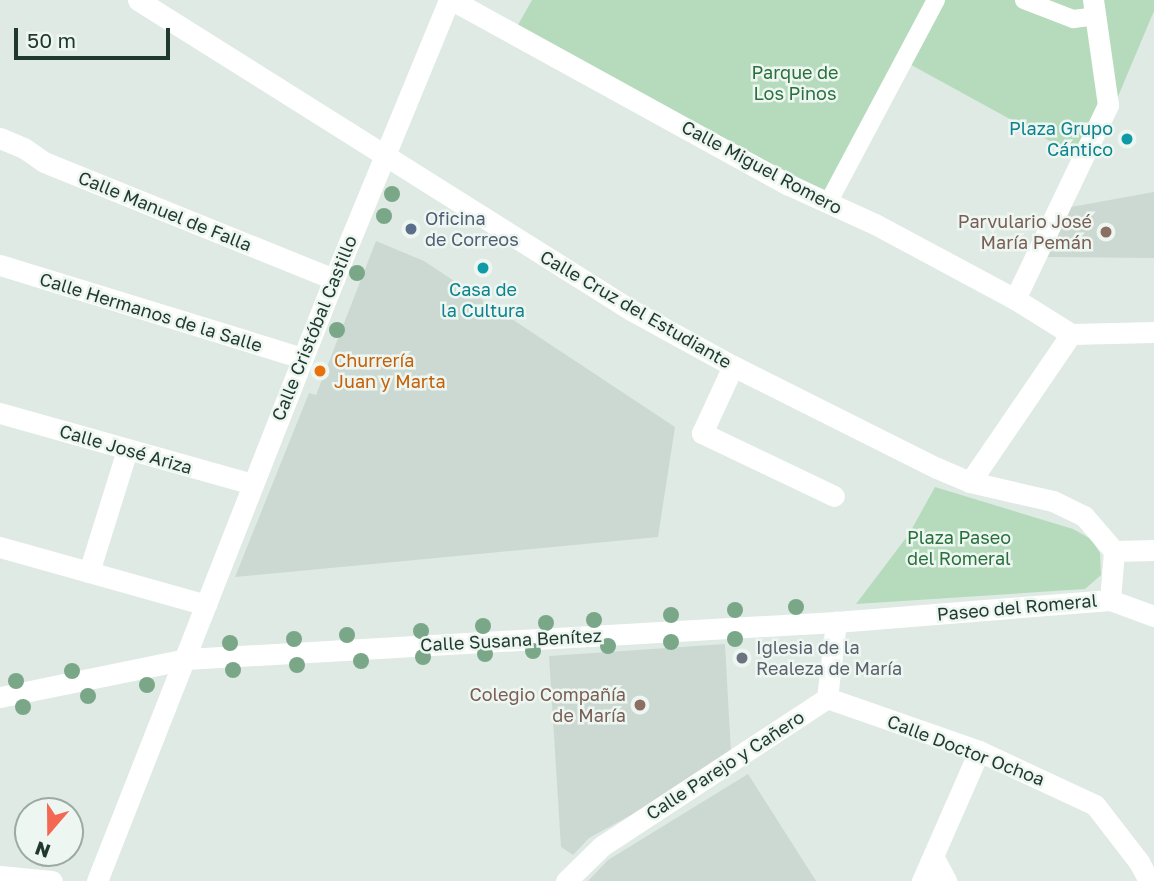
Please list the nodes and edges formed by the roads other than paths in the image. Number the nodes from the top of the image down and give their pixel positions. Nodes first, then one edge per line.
1 (138, 0) edge
2 (451, 0) edge
3 (936, 0) edge
4 (1024, 0) edge
5 (1094, 8) edge
6 (0, 138) edge
7 (383, 156) junction
8 (828, 202) junction
9 (0, 265) edge
10 (334, 279) junction
11 (1015, 299) junction
12 (1154, 332) edge
13 (1071, 334) junction
14 (302, 358) junction
15 (733, 366) junction
16 (0, 413) edge
17 (127, 450) junction
18 (970, 482) junction
19 (253, 484) junction
20 (834, 496) dead end
21 (0, 547) edge
22 (1154, 550) edge
23 (1114, 551) junction
24 (89, 572) junction
25 (1110, 600) junction
26 (206, 605) junction
27 (1154, 616) edge
28 (836, 622) junction
29 (186, 659) junction
30 (0, 697) edge
31 (827, 698) junction
32 (979, 751) junction
33 (934, 858) junction
34 (0, 876) edge
35 (52, 881) edge
36 (97, 881) edge
37 (566, 881) edge
38 (922, 881) edge
39 (946, 881) edge
40 (1149, 881) edge

1 - 7 street, Calle Cruz del Estudiante
2 - 7 street, Calle Cristóbal Castillo
2 - 8 street, Calle Miguel Romero
3 - 8 street
4 - 5 street
5 - 11 street
6 - 10 street, Calle Manuel de Falla
7 - 10 street, Calle Cristóbal Castillo
7 - 15 street, Calle Cruz del Estudiante
8 - 11 street, Calle Miguel Romero
9 - 14 street, Calle Hermanos de la Salle
10 - 14 street, Calle Cristóbal Castillo
11 - 13 street, Calle Miguel Romero
12 - 13 street
13 - 18 street
14 - 19 street, Calle Cristóbal Castillo
15 - 18 street, Calle Cruz del Estudiante
15 - 20 street
16 - 17 street, Calle José Ariza
17 - 19 street, Calle José Ariza
17 - 24 street
18 - 23 street
19 - 26 street, Calle Cristóbal Castillo
21 - 24 street
22 - 23 street
23 - 25 street, Paseo del Romeral
24 - 26 street
25 - 27 street
25 - 28 street, Paseo del Romeral
26 - 29 street, Calle Cristóbal Castillo
28 - 29 street, Calle Susana Benítez
28 - 31 street
29 - 30 street, Calle Susana Benítez
29 - 36 street, Calle Cristóbal Castillo
31 - 32 street, Calle Doctor Ochoa
31 - 37 street, Calle Parejo y Cañero
32 - 33 street
32 - 40 street, Calle Doctor Ochoa
33 - 38 street
33 - 39 street
34 - 35 street

